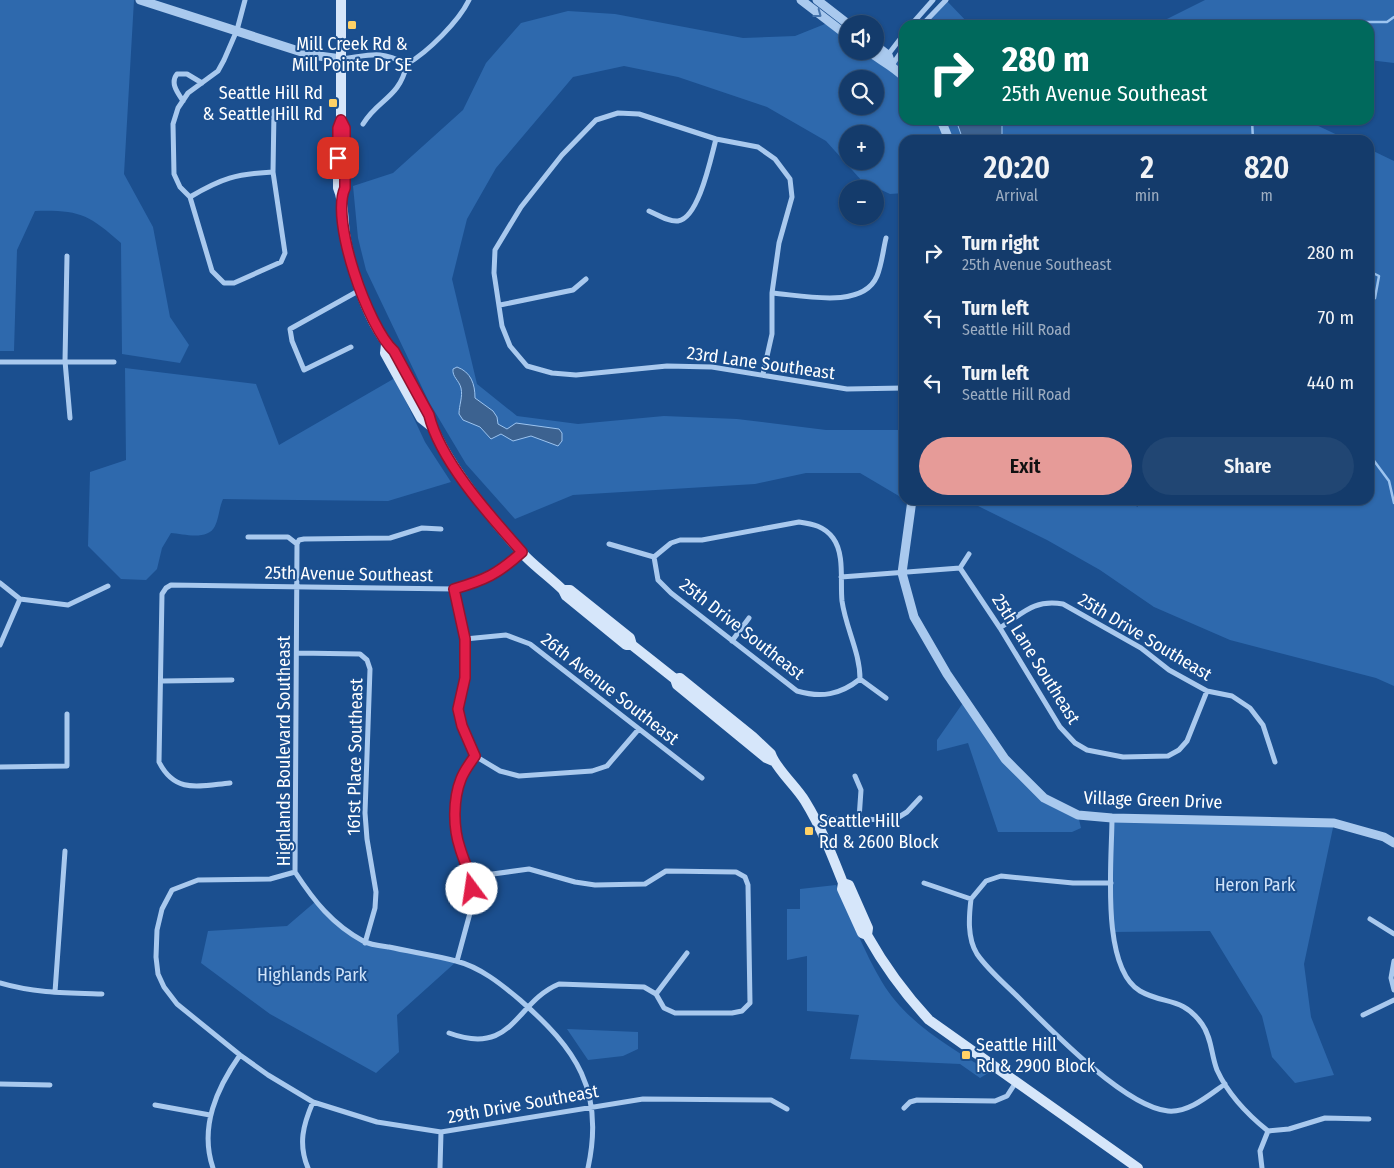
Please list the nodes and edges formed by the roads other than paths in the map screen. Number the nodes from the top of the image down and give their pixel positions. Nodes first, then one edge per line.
1 (140, 0) edge
2 (245, 0) edge
3 (470, 0) edge
4 (801, 0) edge
5 (817, 0) edge
6 (933, 0) edge
7 (946, 0) edge
8 (343, 1) edge
9 (839, 17) edge
10 (915, 20) edge
11 (927, 20) edge
12 (839, 29) edge
13 (237, 30) junction
14 (899, 40) edge
15 (899, 56) edge
16 (885, 58) joint
17 (342, 59) junction
18 (407, 64) junction
19 (892, 66) junction
20 (899, 72) edge
21 (202, 83) junction
22 (183, 101) junction
23 (274, 111) dead end
24 (363, 124) dead end
25 (716, 139) junction
26 (273, 172) junction
27 (190, 197) junction
28 (649, 211) dead end
29 (886, 238) dead end
30 (67, 256) dead end
31 (586, 279) dead end
32 (360, 290) junction
33 (772, 293) junction
34 (500, 305) junction
35 (351, 347) dead end
36 (65, 361) junction
37 (0, 362) edge
38 (114, 362) dead end
39 (763, 374) junction
40 (899, 388) edge
41 (70, 418) dead end
42 (911, 505) edge
43 (441, 529) dead end
44 (248, 537) dead end
45 (298, 542) junction
46 (610, 544) dead end
47 (522, 552) junction
48 (969, 554) dead end
49 (654, 557) junction
50 (960, 568) junction
51 (902, 573) junction
52 (841, 577) junction
53 (0, 583) edge
54 (108, 586) dead end
55 (297, 587) junction
56 (454, 589) junction
57 (20, 599) junction
58 (749, 618) dead end
59 (1000, 628) junction
60 (465, 639) junction
61 (732, 641) junction
62 (0, 645) edge
63 (298, 653) junction
64 (232, 680) dead end
65 (860, 680) junction
66 (162, 681) junction
67 (1207, 691) junction
68 (886, 698) dead end
69 (67, 714) dead end
70 (638, 730) junction
71 (475, 756) junction
72 (1275, 762) dead end
73 (0, 767) edge
74 (855, 776) dead end
75 (702, 778) dead end
76 (230, 783) dead end
77 (920, 798) dead end
78 (814, 818) junction
79 (1112, 818) junction
80 (859, 819) junction
81 (1394, 843) edge
82 (65, 851) dead end
83 (295, 872) junction
84 (471, 877) junction
85 (924, 883) dead end
86 (1111, 883) junction
87 (971, 898) junction
88 (1370, 919) dead end
89 (1394, 934) edge
90 (365, 943) junction
91 (687, 953) dead end
92 (457, 961) junction
93 (1394, 961) edge
94 (0, 983) edge
95 (1394, 990) edge
96 (55, 992) junction
97 (102, 994) dead end
98 (656, 994) junction
99 (1394, 1000) edge
100 (528, 1008) junction
101 (1363, 1015) dead end
102 (450, 1033) dead end
103 (240, 1055) junction
104 (1017, 1082) junction
105 (0, 1084) edge
106 (1225, 1084) junction
107 (50, 1085) dead end
108 (313, 1102) junction
109 (155, 1105) dead end
110 (590, 1107) junction
111 (904, 1108) dead end
112 (788, 1109) dead end
113 (210, 1116) junction
114 (1369, 1119) dead end
115 (1268, 1131) junction
116 (441, 1132) junction
117 (213, 1168) edge
118 (308, 1168) edge
119 (440, 1168) edge
120 (588, 1168) edge
121 (1138, 1168) edge
122 (1262, 1168) edge

1 - 13 street
2 - 13 street
3 - 18 street
4 -> 12 street
5 - 9 street
6 - 10 street
7 - 11 street
8 - 17 main road
13 - 17 street
13 - 21 street
14 - 16 street
15 - 19 street
16 - 19 street
17 - 18 street
17 - 32 main road
18 - 24 street
19 - 20 street
21 - 22 street
21 - 22 street
22 - 27 street
23 - 26 street
25 - 28 street
25 - 33 street
25 - 34 street
26 - 27 street
26 - 27 street
29 - 33 street
30 - 36 street
31 - 34 street
32 - 35 street
32 - 47 main road
33 - 39 street
34 - 39 street, 23rd Lane Southeast
36 - 37 street
36 - 38 street
36 - 41 street
39 - 40 street, 23rd Lane Southeast
42 - 51 street, Village Green Drive
43 - 45 street
44 - 45 street
45 - 55 street, Highlands Boulevard Southeast
46 - 49 street
47 - 56 street, 25th Avenue Southeast
47 - 78 main road
48 - 50 street
49 - 52 street
49 - 61 street, 25th Drive Southeast
50 - 51 street
50 - 59 street, 25th Lane Southeast
51 - 52 street
51 - 79 street, Village Green Drive
52 - 65 street
53 - 57 street
54 - 57 street
55 - 56 street, 25th Avenue Southeast
55 - 63 street, Highlands Boulevard Southeast
55 - 66 street, 25th Avenue Southeast
56 - 60 street
57 - 62 street
58 - 61 street
59 - 67 street, 25th Drive Southeast
59 - 67 street, 25th Lane Southeast
60 - 70 street, 26th Avenue Southeast
60 - 71 street
61 - 65 street, 25th Drive Southeast
63 - 83 street, Highlands Boulevard Southeast
63 - 90 street, 161st Place Southeast
64 - 66 street
65 - 68 street
66 - 76 street
67 - 72 street, 25th Drive Southeast
69 - 73 street
70 - 71 street
70 - 75 street, 26th Avenue Southeast
71 - 84 street
74 - 80 street
77 - 80 street
78 - 80 street
78 - 104 main road
79 - 81 street, Village Green Drive
79 - 86 street
82 - 96 street
83 - 90 street, Highlands Boulevard Southeast
83 - 103 street, 29th Drive Southeast
84 - 92 street
84 - 98 street
85 - 87 street
86 - 87 street
86 - 106 street
87 - 106 street
88 - 89 street
90 - 92 street, Highlands Boulevard Southeast
91 - 98 street
92 - 100 street, Highlands Boulevard Southeast
93 - 95 street
94 - 96 street
96 - 97 street
98 - 100 street
99 - 101 street
100 - 102 street
100 - 110 street, Highlands Boulevard Southeast
103 - 108 street, 29th Drive Southeast
103 - 113 street
104 - 111 street
104 - 121 main road
105 - 107 street
106 - 115 street
108 - 116 street, 29th Drive Southeast
108 - 118 street
109 - 113 street
110 - 112 street, 29th Drive Southeast
110 - 116 street, 29th Drive Southeast
110 - 120 street, Highlands Boulevard Southeast
113 - 117 street
114 - 115 street
115 - 122 street
116 - 119 street

